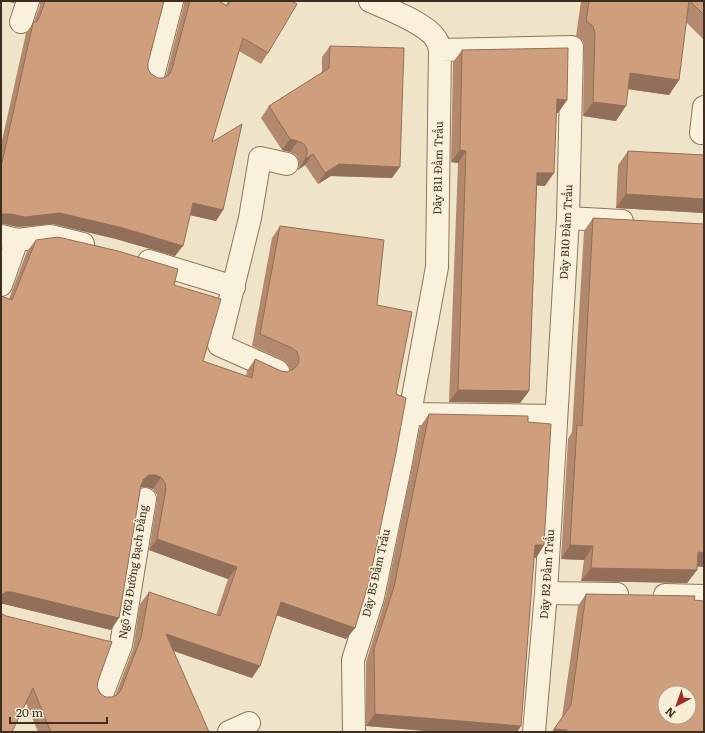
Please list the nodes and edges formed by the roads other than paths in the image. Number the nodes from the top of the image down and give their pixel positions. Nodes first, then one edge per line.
1 (28, 1) edge
2 (172, 1) edge
3 (370, 1) edge
4 (22, 22) dead end
5 (440, 50) junction
6 (153, 76) edge
7 (704, 107) edge
8 (704, 133) edge
9 (287, 164) dead end
10 (568, 218) junction
11 (643, 222) edge
12 (9, 238) edge
13 (99, 247) edge
14 (128, 255) edge
15 (1, 285) edge
16 (234, 287) junction
17 (278, 371) edge
18 (409, 414) junction
19 (556, 416) junction
20 (145, 499) dead end
21 (546, 593) junction
22 (704, 596) edge
23 (99, 640) edge
24 (121, 645) junction
25 (101, 697) edge
26 (249, 723) dead end
27 (229, 732) edge
28 (354, 732) edge
29 (534, 732) edge

1 - 4 street
2 - 6 street
3 - 5 street
5 - 10 street, Dãy B10 Đầm Trấu
5 - 18 street, Dãy B11 Đầm Trấu
7 - 8 street
9 - 16 street
10 - 11 street
10 - 19 street, Dãy B10 Đầm Trấu
12 - 13 street
12 - 15 street
14 - 16 street
16 - 17 street
18 - 19 street
18 - 28 street, Dãy B5 Đầm Trấu
19 - 21 street, Dãy B2 Đầm Trấu
20 - 24 street, Ngõ 762 Đường Bạch Đằng
21 - 22 street
21 - 29 street, Dãy B2 Đầm Trấu
23 - 24 street, Ngõ 762 Đường Bạch Đằng
24 - 25 street, Ngõ 762 Đường Bạch Đằng
26 - 27 street

